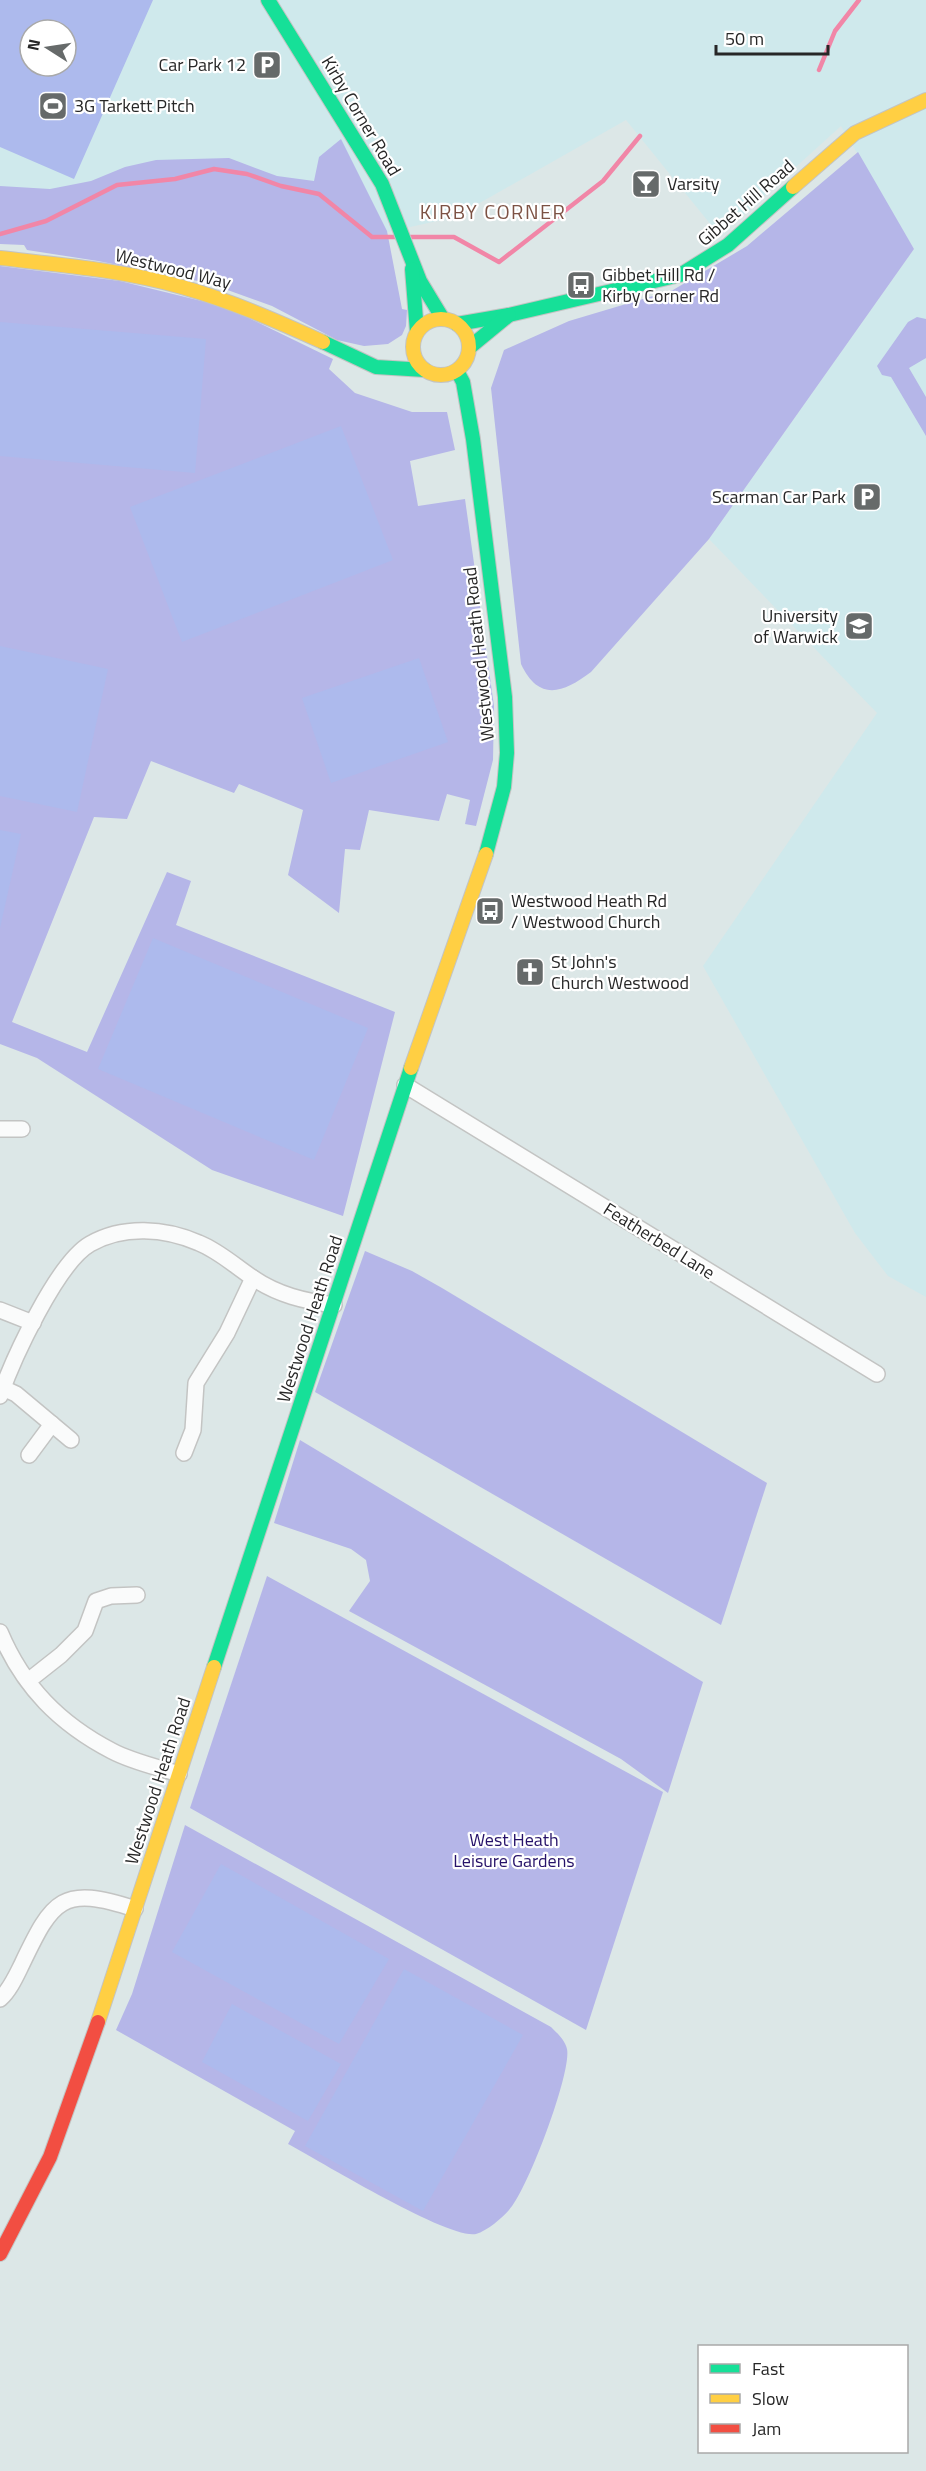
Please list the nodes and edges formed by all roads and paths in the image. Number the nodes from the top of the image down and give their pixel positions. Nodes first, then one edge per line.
1 (268, 0) edge
2 (924, 102) edge
3 (409, 254) junction
4 (0, 258) edge
5 (509, 315) junction
6 (450, 321) junction
7 (416, 336) junction
8 (470, 347) junction
9 (362, 361) junction
10 (425, 370) junction
11 (457, 371) junction
12 (405, 1085) junction
13 (0, 1129) edge
14 (22, 1129) dead end
15 (253, 1278) junction
16 (334, 1305) junction
17 (0, 1310) edge
18 (33, 1323) junction
19 (877, 1374) dead end
20 (1, 1392) edge
21 (52, 1424) junction
22 (71, 1440) dead end
23 (184, 1453) dead end
24 (29, 1455) dead end
25 (137, 1595) dead end
26 (0, 1632) edge
27 (28, 1682) junction
28 (178, 1774) junction
29 (135, 1909) junction
30 (0, 2000) edge
31 (0, 2254) edge

1 - 3 street, Kirby Corner Road
2 - 5 street, Gibbet Hill Road
3 - 6 street, Kirby Corner Road
3 - 7 street, Kirby Corner Road
4 - 9 street, Westwood Way
5 - 6 street, Gibbet Hill Road
5 - 8 street, Gibbet Hill Road
6 - 7 street
6 - 8 street
7 - 9 street
7 - 10 street
8 - 11 street
9 - 10 street, Westwood Way
10 - 11 street
11 - 12 street, Westwood Heath Road
12 - 16 street, Westwood Heath Road
12 - 19 street, Featherbed Lane
13 - 14 street
15 - 16 street
15 - 18 street
15 - 23 street
16 - 28 street, Westwood Heath Road
17 - 18 street
18 - 20 street
20 - 21 street
21 - 22 street
21 - 24 street
25 - 27 street
26 - 27 street
27 - 28 street
28 - 29 street, Westwood Heath Road
29 - 30 street
29 - 31 street, Westwood Heath Road

